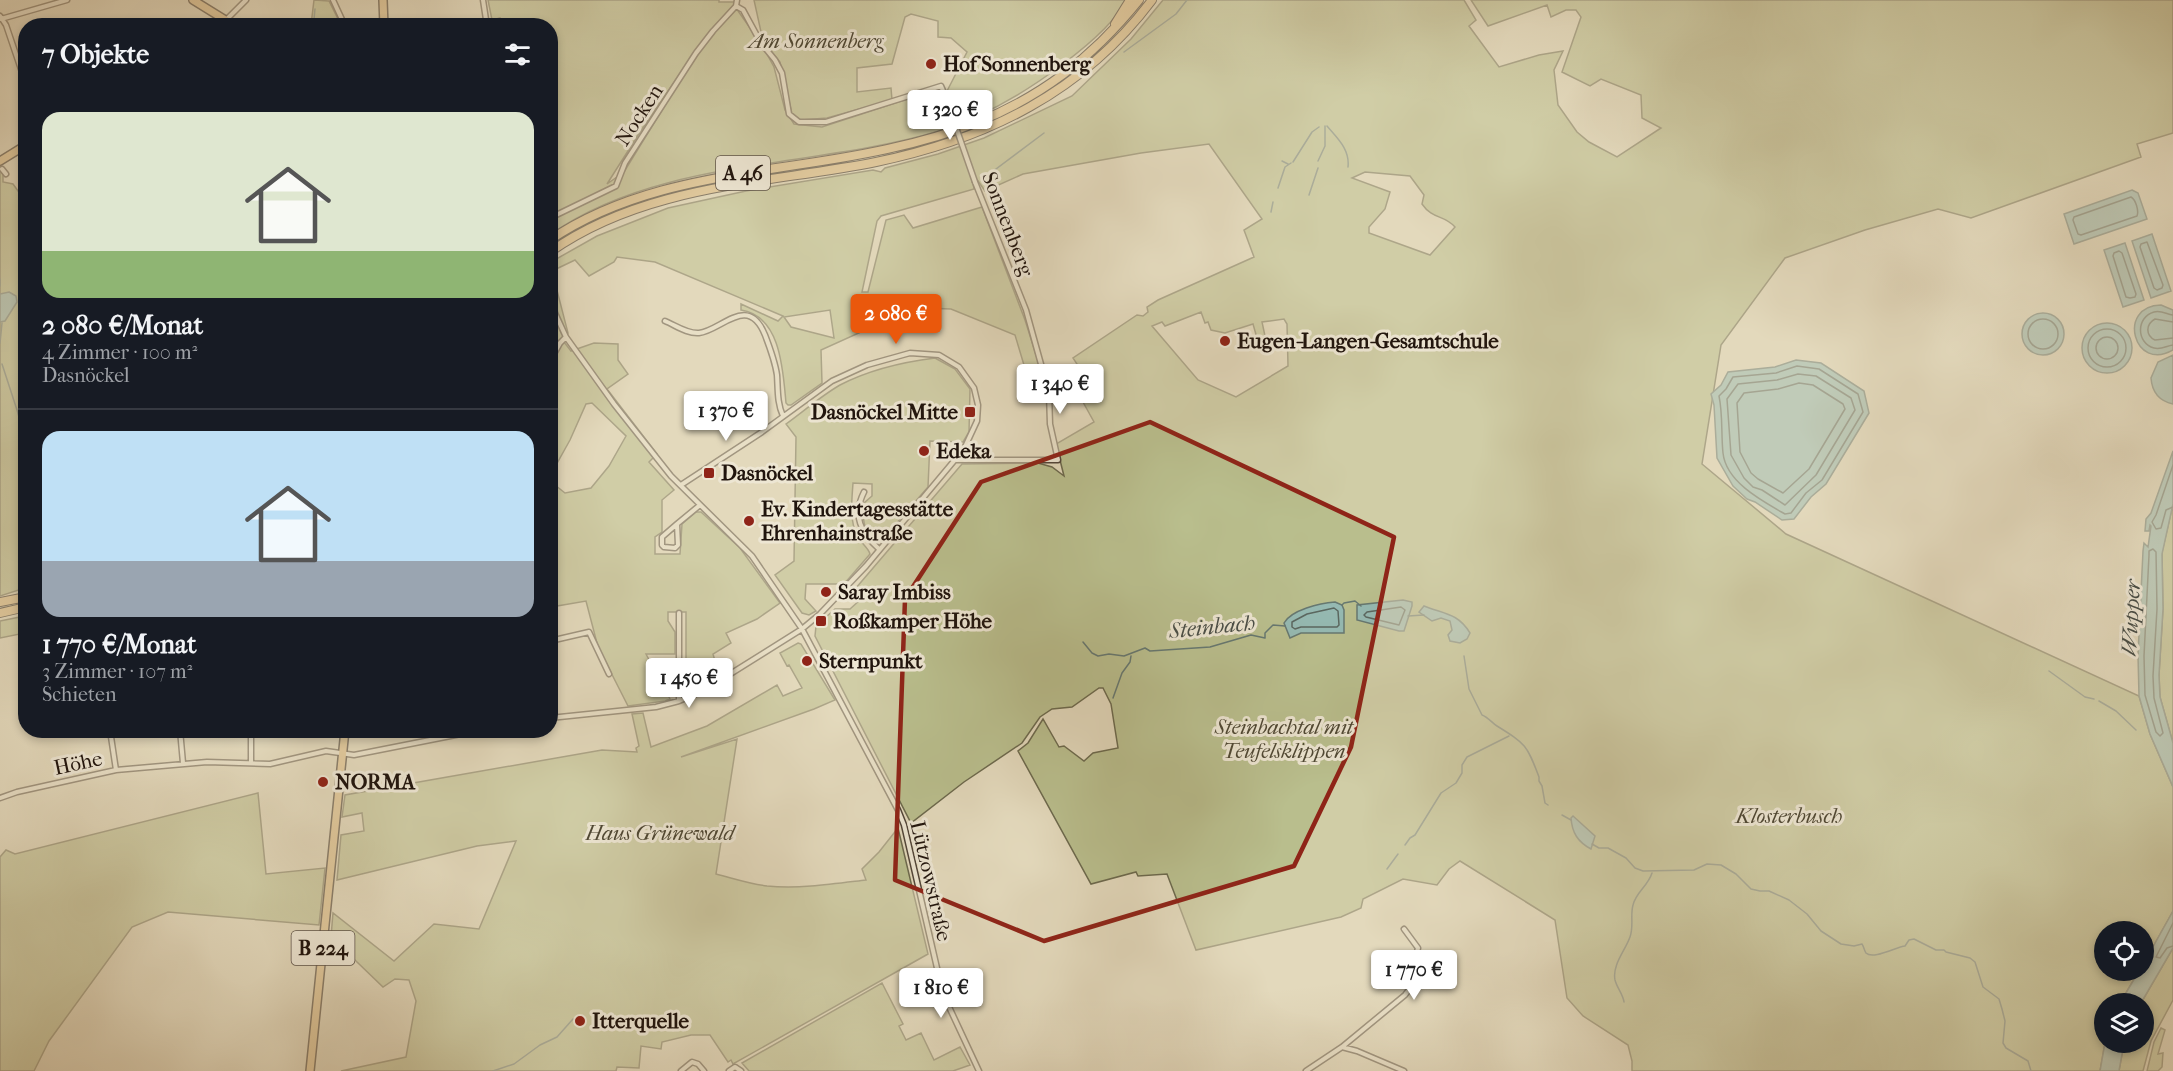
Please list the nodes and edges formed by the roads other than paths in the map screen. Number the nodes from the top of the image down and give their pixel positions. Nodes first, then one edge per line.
1 (43, 0) edge
2 (67, 0) edge
3 (193, 0) edge
4 (246, 0) edge
5 (333, 0) edge
6 (383, 0) edge
7 (483, 0) edge
8 (737, 0) edge
9 (1130, 0) edge
10 (1139, 0) edge
11 (1152, 1) edge
12 (45, 6) junction
13 (736, 6) junction
14 (1, 18) edge
15 (223, 18) edge
16 (228, 18) edge
17 (341, 18) edge
18 (384, 18) edge
19 (486, 18) edge
20 (1108, 35) junction
21 (18, 60) edge
22 (18, 150) edge
23 (0, 161) edge
24 (2, 169) dead end
25 (6, 174) dead end
26 (558, 214) edge
27 (558, 236) edge
28 (558, 247) edge
29 (558, 320) edge
30 (664, 321) dead end
31 (566, 337) junction
32 (558, 348) edge
33 (783, 416) junction
34 (956, 460) junction
35 (681, 485) junction
36 (864, 492) dead end
37 (700, 505) junction
38 (677, 524) junction
39 (879, 549) junction
40 (18, 599) edge
41 (0, 602) edge
42 (18, 609) edge
43 (0, 613) edge
44 (679, 613) dead end
45 (802, 629) junction
46 (558, 640) edge
47 (609, 674) dead end
48 (679, 701) junction
49 (558, 717) edge
50 (112, 738) edge
51 (181, 738) edge
52 (251, 738) edge
53 (344, 738) edge
54 (440, 738) edge
55 (343, 753) junction
56 (183, 763) junction
57 (251, 764) junction
58 (116, 770) junction
59 (0, 798) edge
60 (1404, 929) dead end
61 (1342, 1047) junction
62 (310, 1071) edge
63 (681, 1071) edge
64 (704, 1071) edge
65 (729, 1071) edge
66 (741, 1071) edge
67 (979, 1071) edge
68 (1306, 1071) edge
69 (1404, 1071) edge

1 - 12 street
2 - 12 street
3 - 15 main road
4 - 16 street
5 - 17 street
6 - 18 main road
7 - 19 street
8 - 13 street
9 - 20 highway
10 - 20 highway, A 46
11 - 28 highway, A 46
12 - 14 street
13 - 26 street, Nocken
13 - 34 street, Sonnenberg, bridge
14 - 21 street
20 - 27 highway, A 46
22 - 23 main road
24 - 25 street
29 - 31 street, Lützowstraße
30 - 33 street
31 - 32 street
31 - 35 street, Lützowstraße
33 - 34 street
33 - 35 street
34 - 39 street
35 - 37 street, Lützowstraße
36 - 39 street
37 - 38 street
37 - 45 street, Lützowstraße
38 - 38 street
39 - 45 street
40 - 41 highway
42 - 43 highway
44 - 48 street
45 - 48 street
45 - 67 street, Lützowstraße
46 - 47 street
48 - 49 street
50 - 58 street
51 - 56 street
52 - 57 street
53 - 55 main road, B 224
54 - 55 street, Höhe
55 - 57 street, Höhe
55 - 62 main road, B 224
56 - 57 street, Höhe
56 - 58 street, Höhe
58 - 59 street, Höhe
60 - 61 street
61 - 68 street
61 - 69 street
63 - 64 street
65 - 66 street

